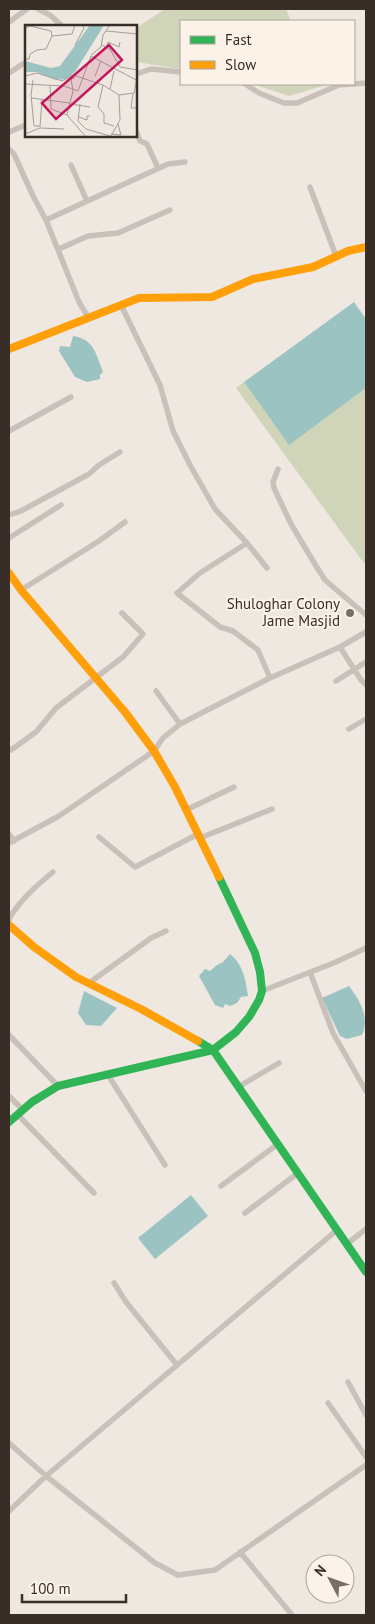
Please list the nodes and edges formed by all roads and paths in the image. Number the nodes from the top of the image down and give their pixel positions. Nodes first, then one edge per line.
1 (27, 9) edge
2 (38, 9) edge
3 (9, 22) edge
4 (61, 25) edge
5 (25, 63) edge
6 (180, 72) edge
7 (9, 73) edge
8 (138, 73) edge
9 (247, 85) edge
10 (338, 85) edge
11 (25, 125) edge
12 (9, 132) edge
13 (138, 136) edge
14 (9, 149) edge
15 (185, 162) dead end
16 (71, 165) dead end
17 (158, 168) junction
18 (310, 187) dead end
19 (87, 201) junction
20 (170, 210) dead end
21 (46, 220) junction
22 (366, 247) edge
23 (59, 249) junction
24 (336, 256) junction
25 (121, 305) junction
26 (88, 317) junction
27 (9, 349) edge
28 (71, 397) dead end
29 (9, 431) edge
30 (120, 452) dead end
31 (278, 469) dead end
32 (61, 505) dead end
33 (9, 515) edge
34 (125, 522) dead end
35 (9, 538) edge
36 (247, 543) junction
37 (267, 568) dead end
38 (9, 573) edge
39 (21, 590) junction
40 (122, 613) dead end
41 (366, 615) edge
42 (366, 632) edge
43 (340, 647) junction
44 (366, 662) edge
45 (354, 669) junction
46 (96, 678) junction
47 (270, 678) junction
48 (336, 681) dead end
49 (366, 685) edge
50 (156, 691) dead end
51 (366, 718) edge
52 (180, 724) junction
53 (349, 729) dead end
54 (11, 750) dead end
55 (154, 751) junction
56 (234, 787) dead end
57 (272, 809) dead end
58 (186, 810) junction
59 (9, 834) edge
60 (199, 836) junction
61 (98, 837) dead end
62 (12, 842) edge
63 (54, 872) dead end
64 (9, 919) edge
65 (9, 925) edge
66 (166, 931) dead end
67 (366, 948) edge
68 (310, 972) junction
69 (89, 983) junction
70 (262, 991) junction
71 (9, 1035) edge
72 (212, 1050) junction
73 (279, 1063) dead end
74 (108, 1075) junction
75 (58, 1086) junction
76 (238, 1087) junction
77 (366, 1091) edge
78 (9, 1096) edge
79 (20, 1111) junction
80 (9, 1122) edge
81 (278, 1144) junction
82 (165, 1165) dead end
83 (298, 1173) junction
84 (221, 1186) dead end
85 (94, 1193) dead end
86 (245, 1213) dead end
87 (366, 1229) edge
88 (337, 1230) junction
89 (348, 1243) junction
90 (366, 1272) edge
91 (114, 1283) dead end
92 (177, 1366) junction
93 (348, 1382) dead end
94 (328, 1403) dead end
95 (366, 1415) edge
96 (9, 1443) edge
97 (366, 1457) edge
98 (366, 1465) edge
99 (46, 1476) junction
100 (9, 1511) edge
101 (240, 1552) junction
102 (292, 1615) edge

1 - 3 street
2 - 4 street
5 - 7 street
6 - 8 street
9 - 10 street
11 - 12 street
13 - 17 street
14 - 21 street
15 - 17 street
16 - 19 street
17 - 19 street
18 - 24 street
19 - 21 street
20 - 23 street
21 - 23 street
22 - 24 main road
23 - 26 street
24 - 25 main road
25 - 26 main road
25 - 36 street
26 - 27 main road
28 - 29 street
30 - 33 street
31 - 41 street
32 - 35 street
34 - 39 street
36 - 37 street
36 - 47 street
38 - 39 main road
39 - 46 main road
40 - 46 street
42 - 43 street
43 - 45 street
43 - 47 street
44 - 45 street
45 - 48 street
45 - 49 street
46 - 54 street
46 - 55 main road
47 - 52 street
50 - 52 street
51 - 53 street
52 - 55 street
55 - 58 main road
55 - 62 street
56 - 58 street
57 - 60 street
58 - 60 main road
59 - 62 street
60 - 61 street
60 - 70 main road
63 - 64 street
65 - 69 main road
66 - 69 street
67 - 68 street
68 - 70 street
68 - 77 street
69 - 72 main road
70 - 72 main road
71 - 75 street
72 - 74 main road
72 - 76 main road
73 - 76 street
74 - 75 main road
74 - 82 street
75 - 79 main road
76 - 81 main road
78 - 79 street
79 - 80 main road
79 - 85 street
81 - 83 main road
81 - 84 street
83 - 86 street
83 - 88 main road
87 - 89 street
88 - 89 main road
88 - 92 street
89 - 90 main road
91 - 92 street
92 - 99 street
93 - 95 street
94 - 97 street
96 - 99 street
98 - 101 street
99 - 100 street
99 - 101 street
101 - 102 street

